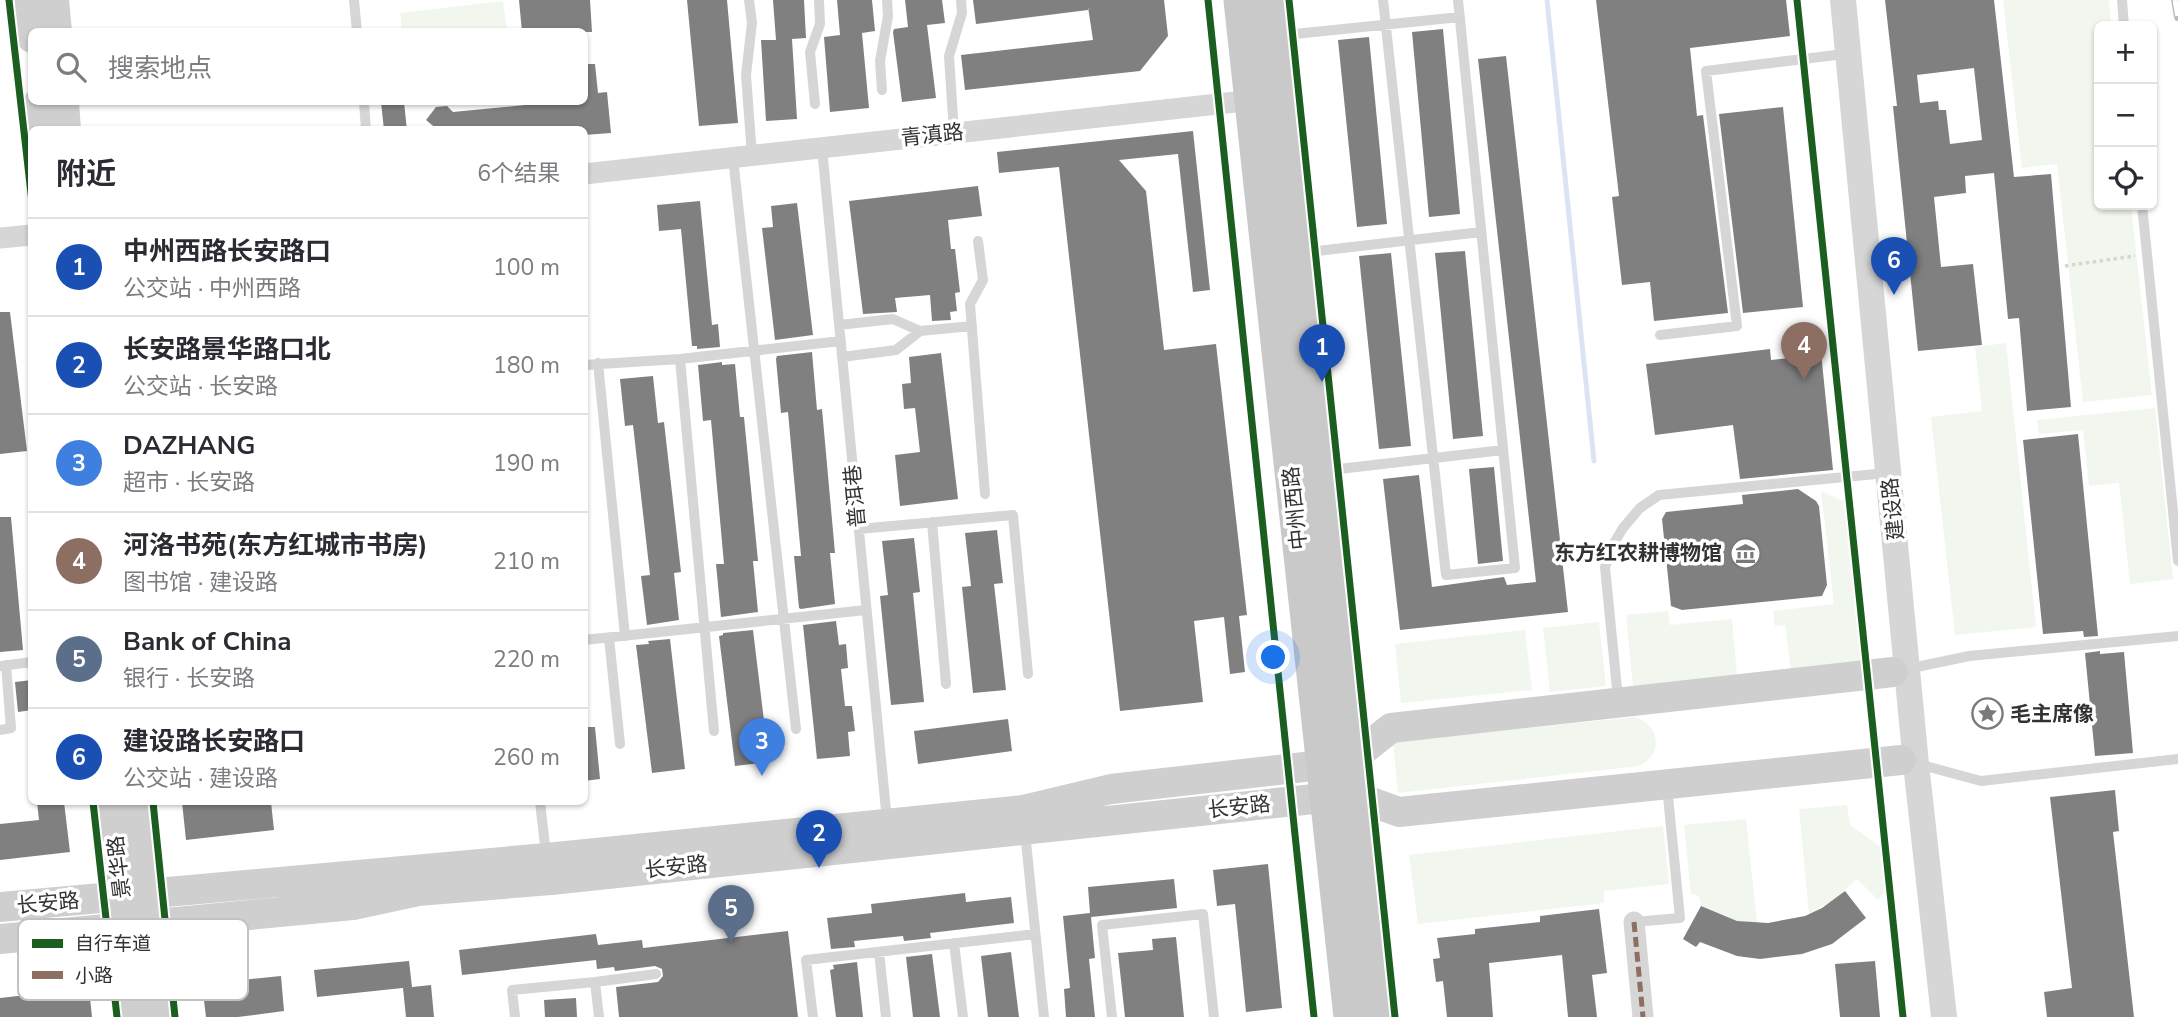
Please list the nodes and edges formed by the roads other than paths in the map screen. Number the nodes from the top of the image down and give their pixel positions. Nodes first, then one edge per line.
1 (27, 0) edge
2 (54, 0) edge
3 (354, 0) edge
4 (750, 0) edge
5 (819, 0) edge
6 (887, 0) edge
7 (961, 0) edge
8 (1240, 0) edge
9 (1269, 0) edge
10 (1383, 0) edge
11 (1458, 0) edge
12 (1831, 0) edge
13 (1843, 0) edge
14 (2122, 0) edge
15 (1460, 17) junction
16 (2124, 21) edge
17 (1386, 25) junction
18 (31, 28) edge
19 (57, 28) edge
20 (357, 28) edge
21 (1272, 37) junction
22 (1836, 55) junction
23 (882, 90) dead end
24 (1264, 98) junction
25 (815, 104) dead end
26 (38, 105) edge
27 (64, 105) edge
28 (364, 105) edge
29 (41, 126) edge
30 (66, 126) edge
31 (366, 126) edge
32 (954, 133) junction
33 (822, 148) junction
34 (743, 157) junction
35 (588, 174) edge
36 (2143, 210) edge
37 (1481, 232) junction
38 (28, 234) edge
39 (0, 238) edge
40 (1409, 240) junction
41 (978, 241) dead end
42 (1296, 254) junction
43 (839, 325) junction
44 (972, 326) junction
45 (920, 331) junction
46 (1660, 335) dead end
47 (841, 341) junction
48 (755, 351) junction
49 (842, 357) junction
50 (680, 359) junction
51 (598, 363) junction
52 (588, 364) edge
53 (1503, 450) junction
54 (1433, 458) junction
55 (1318, 471) junction
56 (1876, 474) junction
57 (985, 494) dead end
58 (932, 522) junction
59 (859, 529) junction
60 (2178, 561) edge
61 (866, 610) junction
62 (784, 619) junction
63 (705, 627) junction
64 (625, 636) junction
65 (2178, 636) edge
66 (609, 638) junction
67 (588, 640) edge
68 (28, 663) edge
69 (3, 666) edge
70 (1901, 670) junction
71 (1028, 674) dead end
72 (946, 684) dead end
73 (1618, 702) junction
74 (796, 729) dead end
75 (0, 730) edge
76 (715, 731) dead end
77 (620, 744) dead end
78 (2178, 759) edge
79 (1909, 762) junction
80 (1336, 764) junction
81 (1666, 783) junction
82 (1340, 797) junction
83 (112, 805) edge
84 (136, 805) edge
85 (540, 805) edge
86 (1025, 830) junction
87 (888, 833) junction
88 (549, 869) junction
89 (134, 894) junction
90 (0, 907) edge
91 (137, 919) edge
92 (210, 919) edge
93 (1634, 922) joint
94 (1035, 934) junction
95 (18, 937) edge
96 (0, 939) edge
97 (954, 943) junction
98 (879, 952) junction
99 (656, 974) dead end
100 (595, 982) junction
101 (515, 1017) edge
102 (599, 1017) edge
103 (813, 1017) edge
104 (886, 1017) edge
105 (963, 1017) edge
106 (1044, 1017) edge
107 (1112, 1017) edge
108 (1214, 1017) edge
109 (1350, 1017) edge
110 (1375, 1017) edge
111 (1643, 1017) edge
112 (1930, 1017) edge
113 (1944, 1017) edge

1 - 18 main road
2 - 19 main road
3 - 20 lane
4 - 34 lane
5 - 25 lane
6 - 23 lane
7 - 32 lane
8 - 24 main road, 中州西路
9 - 21 main road, 中州西路
10 - 17 lane
11 - 15 lane
12 - 22 street, 建设路
13 - 70 street, 建设路
14 - 16 lane
15 - 17 lane
15 - 37 lane
17 - 21 lane
17 - 40 lane
21 - 24 main road, 中州西路
22 - 46 lane
22 - 56 street, 建设路
24 - 32 street, 青滇路
24 - 42 main road, 中州西路
24 - 80 main road, 中州西路
26 - 29 main road
27 - 30 main road
28 - 31 lane
32 - 33 street, 青滇路
33 - 34 street, 青滇路
33 - 43 lane, 普洱巷
34 - 35 street, 青滇路
34 - 48 lane
36 - 60 lane
37 - 40 lane
37 - 53 lane
38 - 39 street
40 - 42 lane
40 - 54 lane
41 - 44 lane
42 - 55 main road, 中州西路
43 - 45 lane
43 - 47 lane, 普洱巷
44 - 45 lane
44 - 57 lane
45 - 49 lane
47 - 48 lane
47 - 49 lane, 普洱巷
48 - 50 lane
48 - 62 lane
49 - 59 lane, 普洱巷
50 - 51 lane
50 - 63 lane
51 - 52 lane
51 - 64 lane
53 - 54 lane
53 - 54 lane
54 - 55 lane
55 - 80 main road, 中州西路
56 - 70 street, 建设路
56 - 73 lane
58 - 59 lane
58 - 71 lane
58 - 72 lane
59 - 61 lane, 普洱巷
61 - 62 lane
61 - 87 lane, 普洱巷
62 - 63 lane
62 - 74 lane
63 - 64 lane
63 - 76 lane
64 - 66 lane
65 - 70 lane
66 - 67 lane
66 - 77 lane
68 - 69 lane
69 - 75 lane
70 - 73 main road
70 - 79 street, 建设路
73 - 80 main road
78 - 79 lane
79 - 81 main road
79 - 112 street, 建设路
79 - 113 street, 建设路
80 - 82 main road, 中州西路
80 - 87 main road, 长安路
81 - 82 main road
81 - 93 lane
82 - 86 main road, 长安路
82 - 109 main road, 中州西路
82 - 110 main road, 中州西路
83 - 89 main road, 景华路
84 - 89 main road, 景华路
85 - 88 lane
86 - 87 main road, 长安路
86 - 94 lane
87 - 88 main road, 长安路
88 - 89 main road, 长安路
88 - 92 main road, 长安路
89 - 90 main road, 长安路
89 - 91 main road, 景华路
93 - 111 street
94 - 97 lane
94 - 106 lane
95 - 96 main road, 长安路
97 - 98 lane
97 - 105 lane
98 - 103 lane
98 - 104 lane
99 - 100 lane
100 - 101 lane
100 - 102 lane
107 - 108 lane

